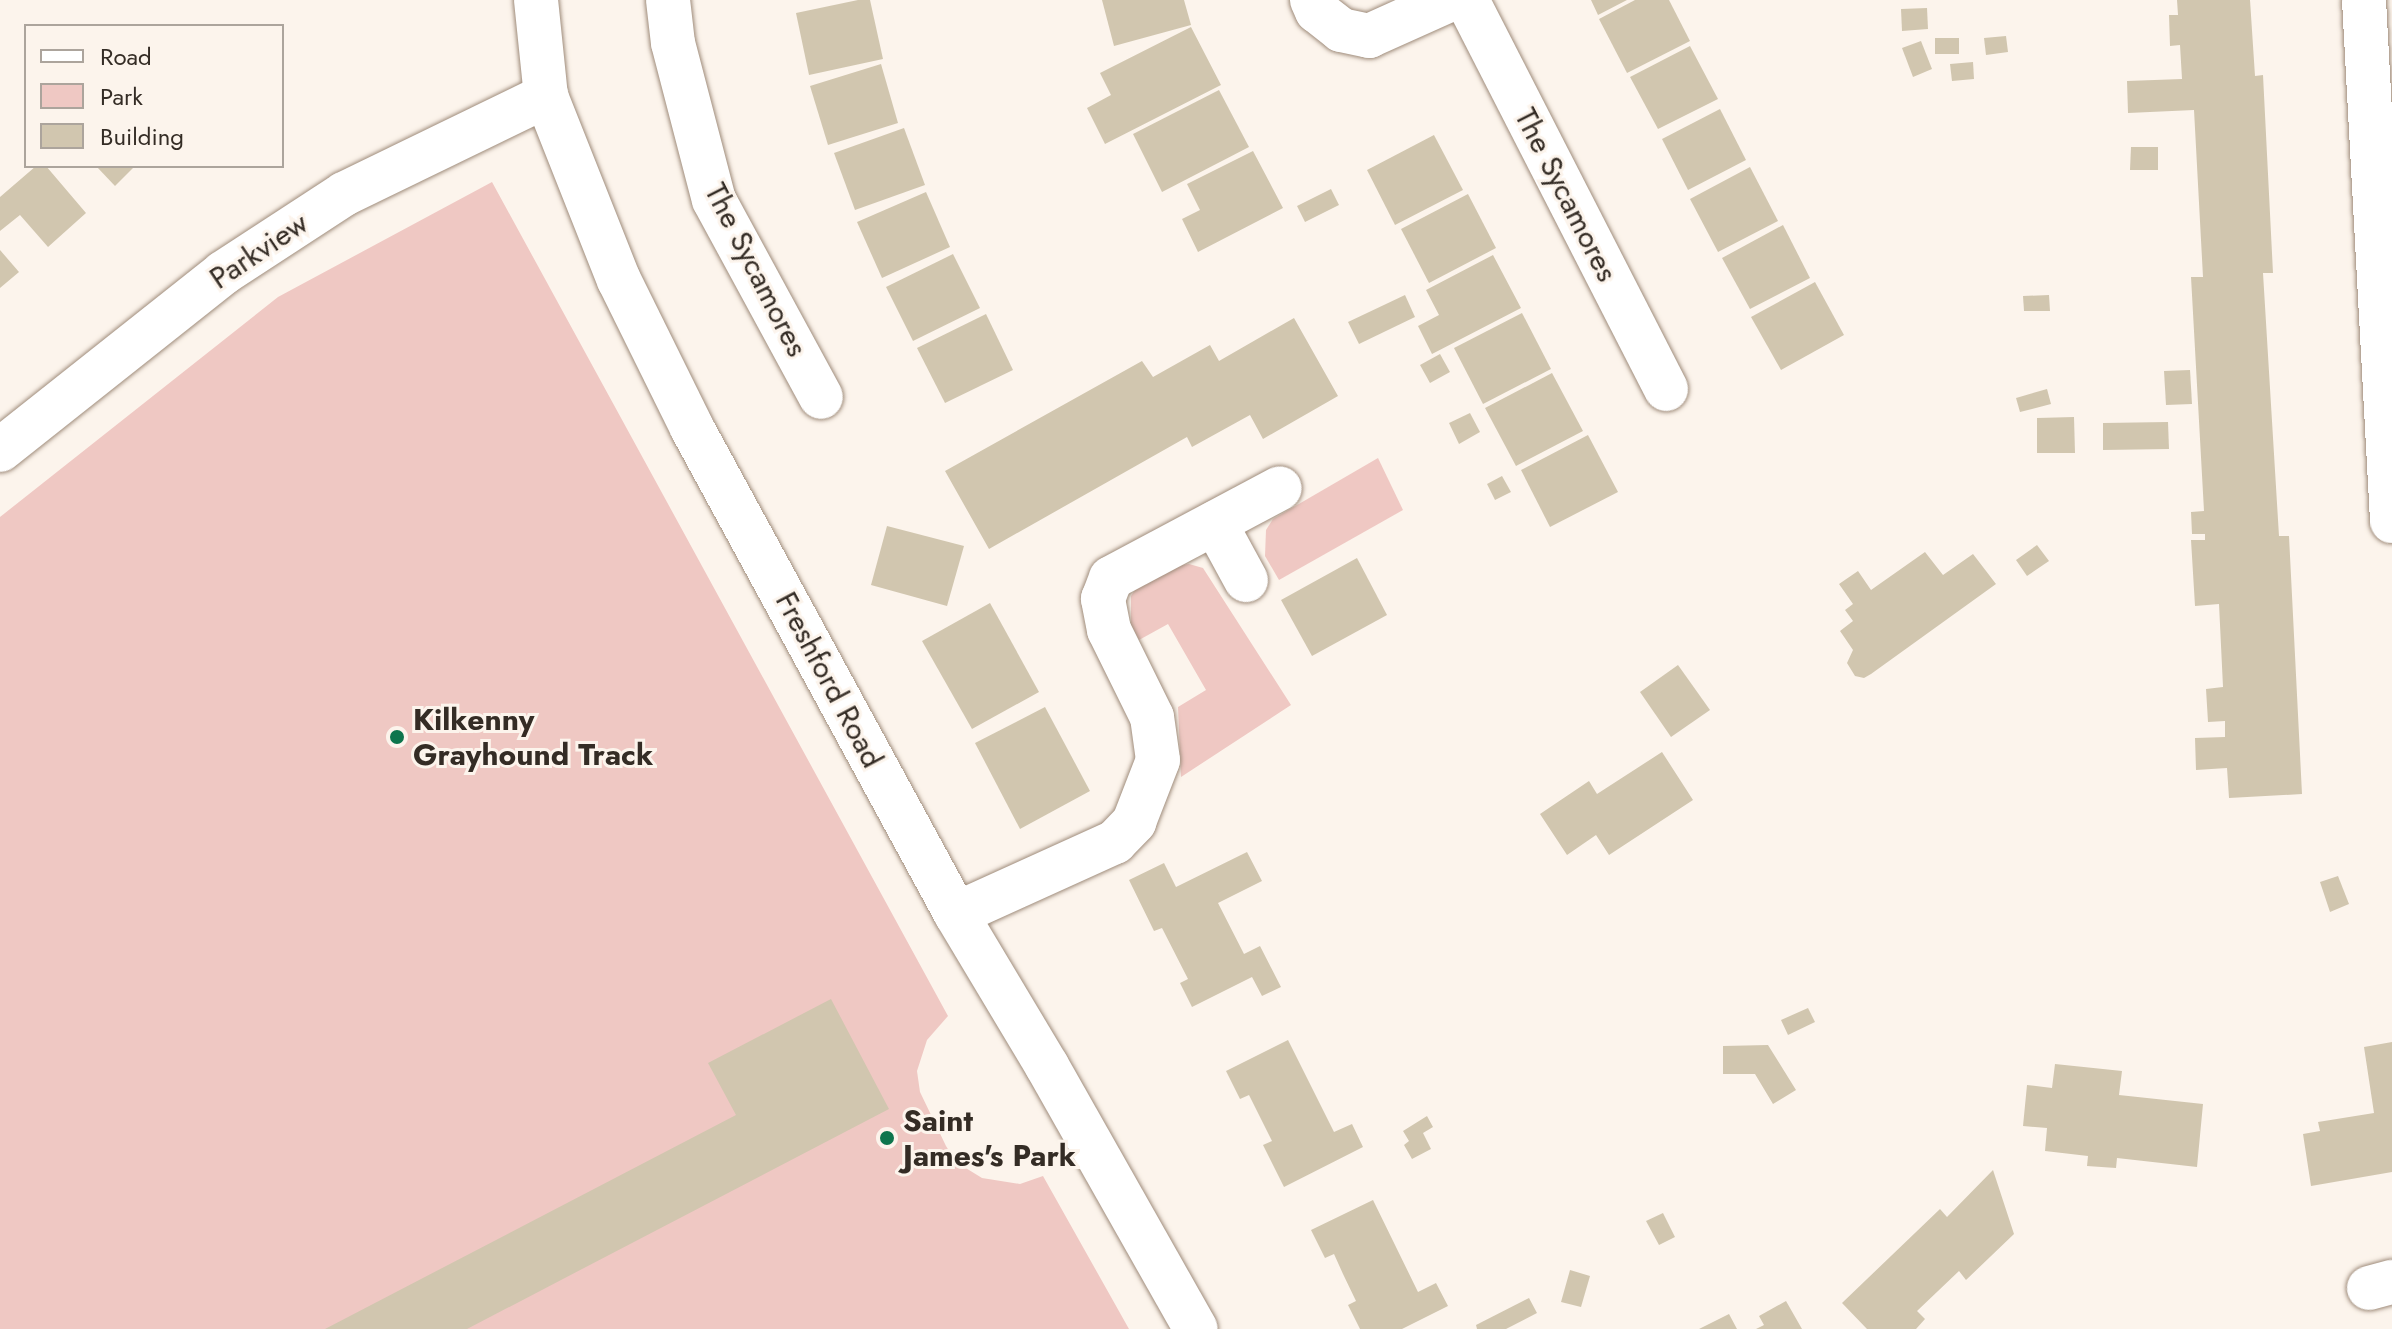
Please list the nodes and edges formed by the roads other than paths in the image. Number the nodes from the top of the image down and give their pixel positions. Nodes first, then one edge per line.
1 (536, 0) edge
2 (668, 0) edge
3 (1312, 0) edge
4 (1449, 0) edge
5 (1467, 0) edge
6 (2364, 0) edge
7 (546, 96) junction
8 (1666, 389) dead end
9 (821, 397) dead end
10 (0, 450) edge
11 (1280, 488) dead end
12 (2392, 521) edge
13 (1215, 523) junction
14 (1246, 580) dead end
15 (956, 914) junction
16 (1196, 1329) edge

1 - 7 street, Freshford Road
2 - 9 street, The Sycamores
3 - 4 street
5 - 8 street, The Sycamores
6 - 12 street
7 - 10 street, Parkview
7 - 15 street, Freshford Road
11 - 13 street
13 - 14 street
13 - 15 street
15 - 16 street, Freshford Road

